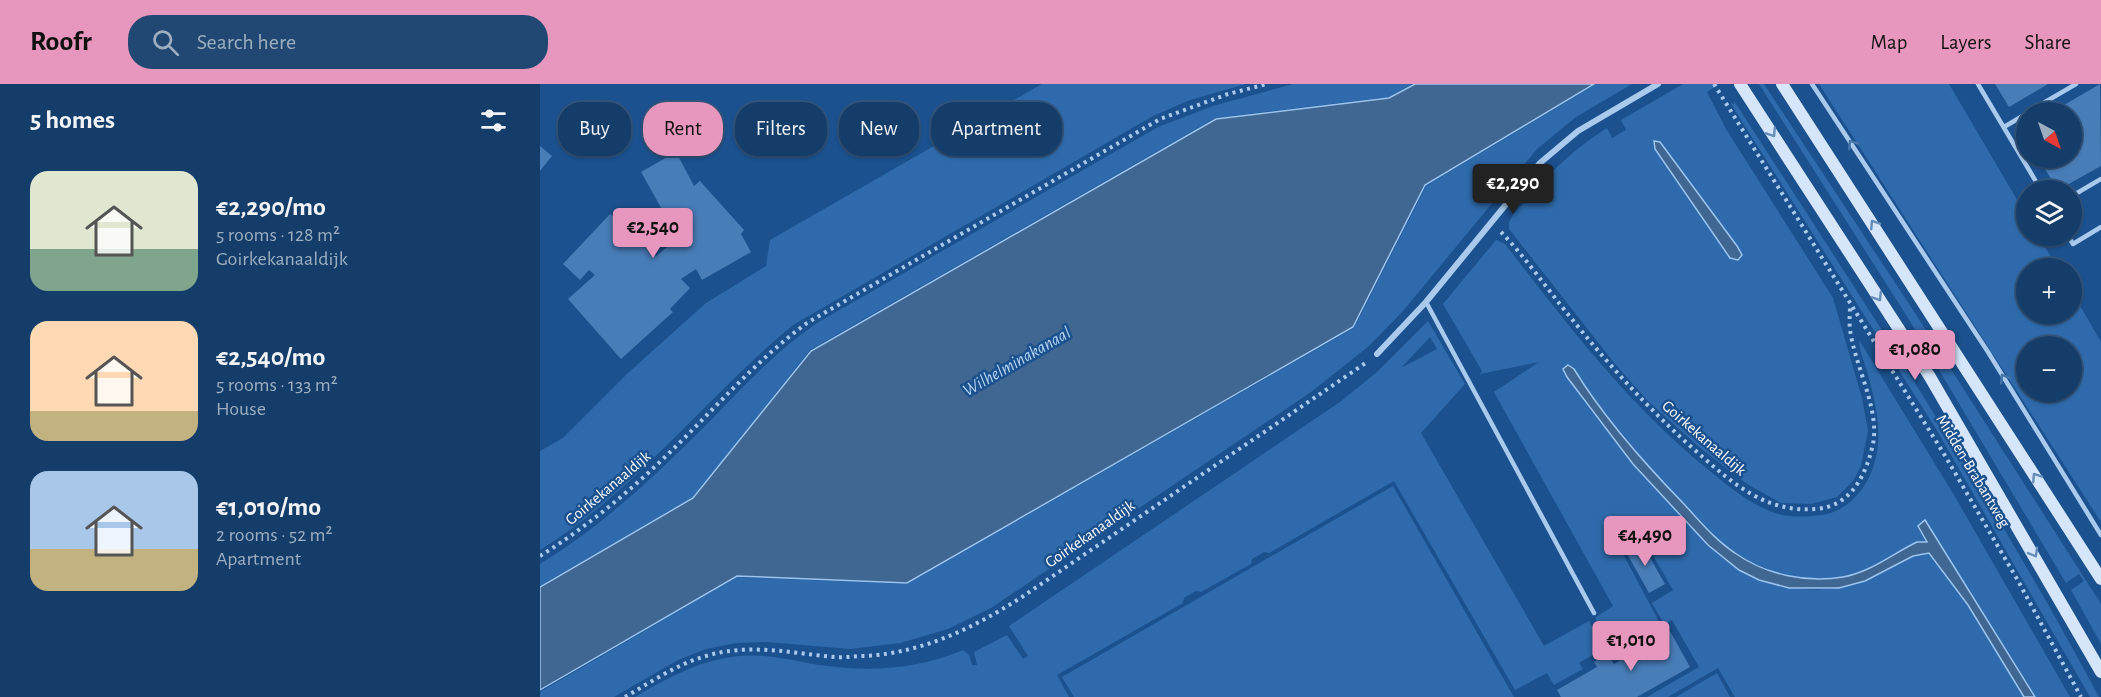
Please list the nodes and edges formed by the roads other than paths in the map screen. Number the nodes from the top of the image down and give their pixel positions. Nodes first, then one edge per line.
1 (1658, 84) edge
2 (1740, 84) edge
3 (1782, 84) edge
4 (1812, 84) edge
5 (1978, 84) edge
6 (2076, 84) edge
7 (2046, 102) edge
8 (2016, 120) edge
9 (2004, 127) junction
10 (2101, 179) edge
11 (2035, 180) edge
12 (2082, 190) edge
13 (2101, 227) edge
14 (2082, 239) edge
15 (1426, 302) junction
16 (1377, 354) road end
17 (2101, 535) edge
18 (2101, 579) edge
19 (1594, 613) dead end
20 (2101, 672) edge

1 - 15 street
2 -> 20 main road, Midden-Brabantweg
18 -> 3 main road
17 -> 4 lane
5 - 9 lane
6 - 7 lane
8 - 9 lane
9 - 11 lane
10 - 12 lane
13 - 14 lane
15 - 16 street
15 - 19 lane

